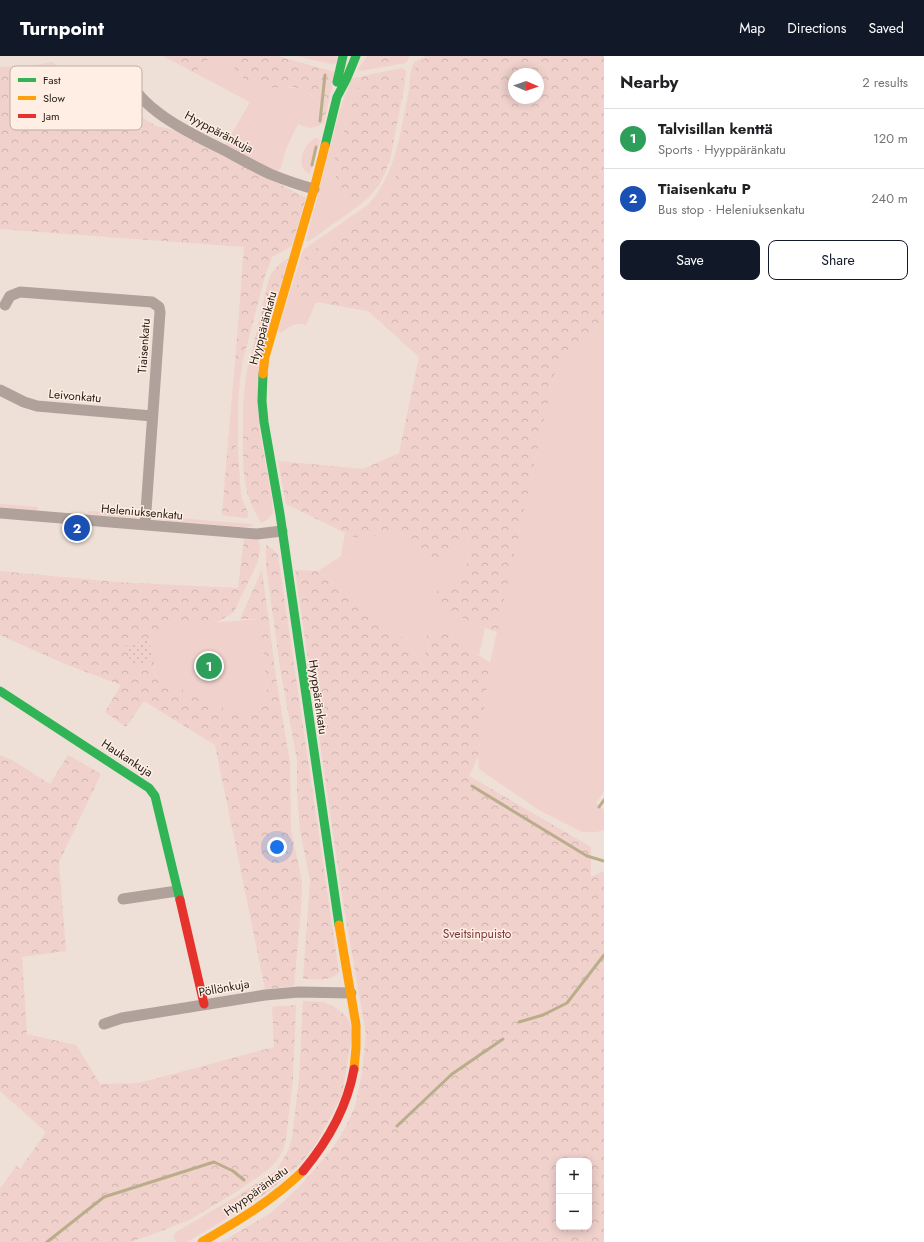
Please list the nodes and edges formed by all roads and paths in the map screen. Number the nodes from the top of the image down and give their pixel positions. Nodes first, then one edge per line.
1 (343, 56) edge
2 (356, 56) edge
3 (337, 97) junction
4 (142, 98) edge
5 (314, 190) junction
6 (5, 305) dead end
7 (0, 390) edge
8 (152, 416) junction
9 (0, 513) edge
10 (145, 525) junction
11 (282, 531) junction
12 (0, 691) edge
13 (178, 891) junction
14 (123, 899) dead end
15 (350, 993) junction
16 (204, 1004) junction
17 (104, 1024) dead end
18 (208, 1240) edge

1 - 3 street, Hyyppäränkatu
2 - 3 street, Hyyppäränkatu
3 - 5 street, Hyyppäränkatu
4 - 5 street, Hyyppäränkuja
5 - 11 street, Hyyppäränkatu
6 - 8 street, Tiaisenkatu
7 - 8 street, Leivonkatu
8 - 10 street, Tiaisenkatu
9 - 10 street, Heleniuksenkatu
10 - 11 street, Heleniuksenkatu
11 - 15 street, Hyyppäränkatu
12 - 13 street, Haukankuja
13 - 14 street
13 - 16 street, Haukankuja
15 - 16 street, Pöllönkuja
15 - 18 street, Hyyppäränkatu
16 - 17 street, Pöllönkuja

